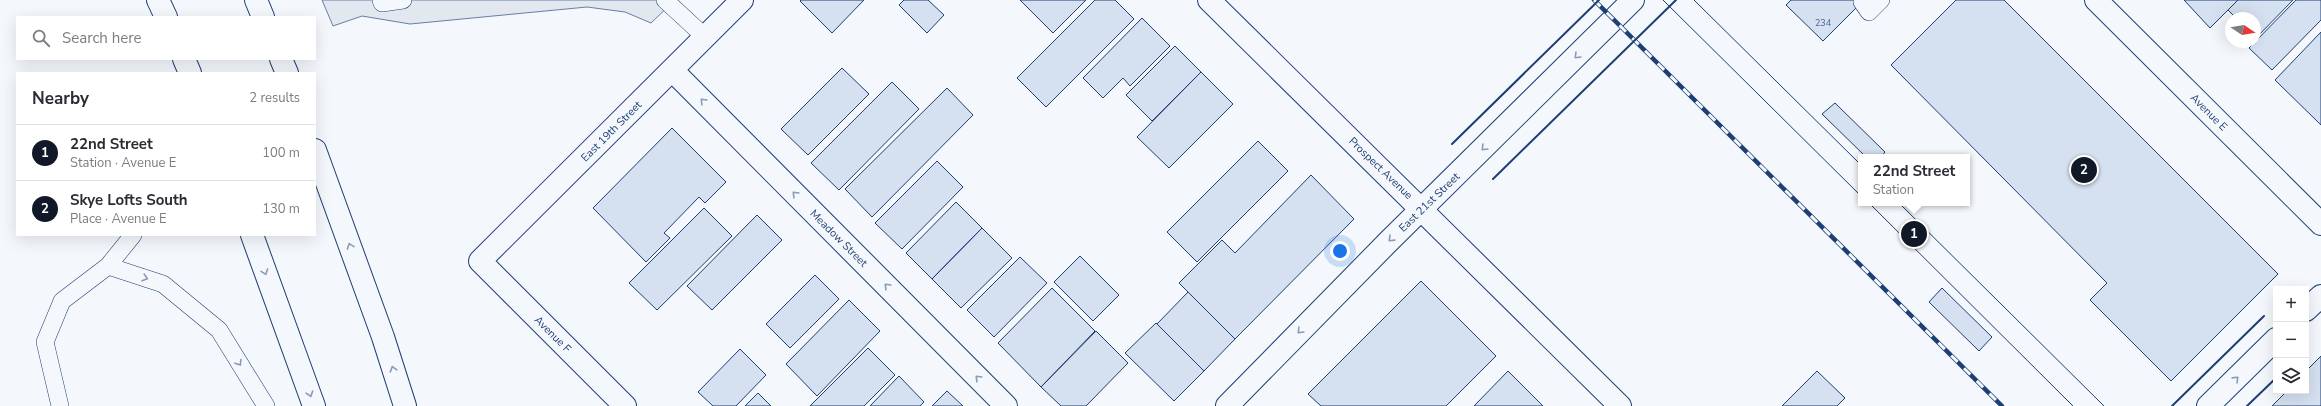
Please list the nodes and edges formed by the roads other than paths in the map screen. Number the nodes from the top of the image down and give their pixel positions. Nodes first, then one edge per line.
1 (158, 0) edge
2 (256, 0) edge
3 (381, 0) edge
4 (404, 0) edge
5 (665, 0) edge
6 (742, 0) edge
7 (1209, 0) edge
8 (1633, 0) edge
9 (1881, 0) edge
10 (2096, 0) edge
11 (1862, 2) dead end
12 (166, 16) edge
13 (263, 16) edge
14 (705, 37) junction
15 (184, 60) edge
16 (281, 60) edge
17 (672, 70) junction
18 (190, 72) edge
19 (287, 72) edge
20 (316, 153) edge
21 (1422, 209) junction
22 (2321, 224) edge
23 (133, 236) edge
24 (252, 236) edge
25 (480, 261) joint
26 (108, 266) junction
27 (2321, 296) edge
28 (2309, 307) edge
29 (2273, 342) edge
30 (60, 406) edge
31 (266, 406) edge
32 (314, 406) edge
33 (405, 406) edge
34 (625, 406) edge
35 (1006, 406) edge
36 (1227, 406) edge
37 (1620, 406) edge
38 (2208, 406) edge

1 - 12 main road
2 - 13 main road
3 - 4 lane
5 - 14 lane
6 - 14 main road, East 19th Street
7 - 21 main road, Prospect Avenue
8 -> 21 main road, East 21st Street
9 - 11 lane
10 - 22 main road, Avenue E
14 - 17 main road, East 19th Street
15 - 18 main road
16 - 19 main road
17 - 25 main road, East 19th Street
35 -> 17 main road, Meadow Street
33 -> 20 main road
21 -> 36 main road, East 21st Street
21 - 37 main road, Prospect Avenue
23 - 26 lane
24 -> 32 main road
25 - 34 main road, Avenue F
26 - 30 lane
26 -> 31 lane
27 - 28 main road
38 -> 29 main road

